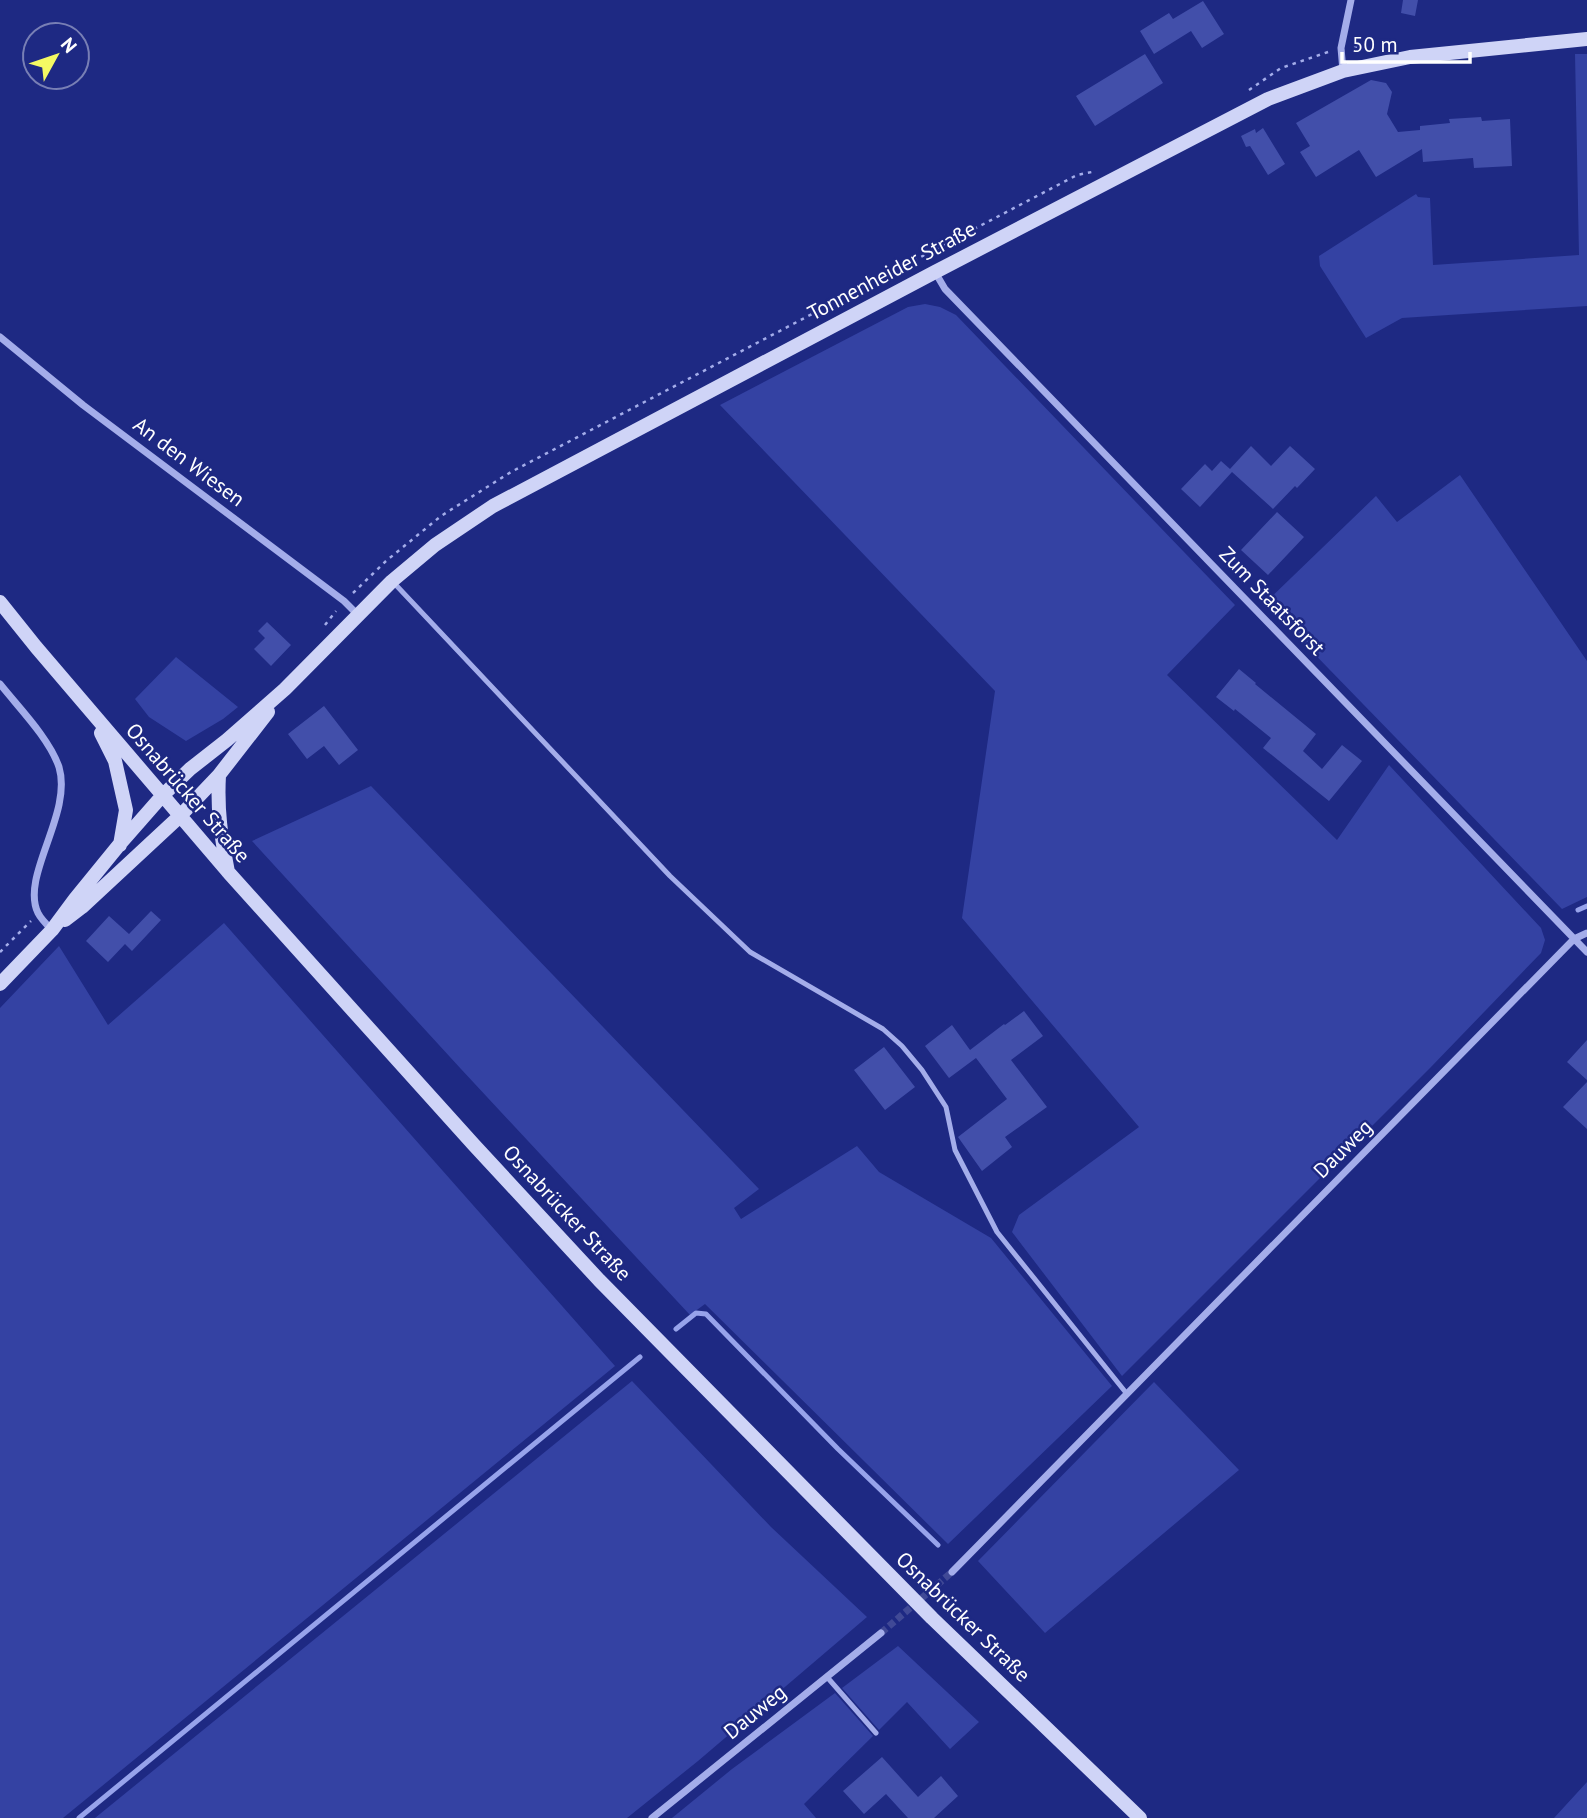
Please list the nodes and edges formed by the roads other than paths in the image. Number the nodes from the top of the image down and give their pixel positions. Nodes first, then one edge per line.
1 (1350, 0) edge
2 (1587, 39) edge
3 (1343, 71) junction
4 (935, 272) junction
5 (0, 337) edge
6 (392, 580) junction
7 (0, 602) edge
8 (357, 614) junction
9 (0, 684) edge
10 (285, 689) junction
11 (92, 713) junction
12 (219, 775) junction
13 (162, 796) junction
14 (180, 816) junction
15 (119, 845) junction
16 (229, 873) junction
17 (52, 930) junction
18 (1587, 933) edge
19 (1574, 939) junction
20 (1587, 952) edge
21 (0, 984) edge
22 (1127, 1394) junction
23 (952, 1572) tunnel mouth
24 (881, 1633) tunnel mouth
25 (827, 1677) junction
26 (876, 1733) dead end
27 (652, 1818) edge
28 (1140, 1818) edge

1 - 3 street
2 - 3 street, Tonnenheider Straße
3 - 4 street, Tonnenheider Straße
4 - 6 street, Tonnenheider Straße
4 - 19 street, Zum Staatsforst
5 - 8 street, An den Wiesen
6 - 8 street, Tonnenheider Straße
6 - 22 lane
7 - 11 street, Osnabrücker Straße
8 - 10 street, Tonnenheider Straße
9 - 17 street
10 - 12 street, Tonnenheider Straße
10 - 13 street, Tonnenheider Straße
11 - 13 street, Osnabrücker Straße
11 - 15 street, Tonnenheider Straße
12 - 14 street, Tonnenheider Straße
12 - 16 street
13 - 14 street, Osnabrücker Straße
13 - 15 street, Tonnenheider Straße
14 - 16 street, Osnabrücker Straße
14 - 17 street, Tonnenheider Straße
15 - 17 street, Tonnenheider Straße
16 - 28 street, Osnabrücker Straße
17 - 21 street, Tonnenheider Straße
18 - 19 street, Dauweg
19 - 20 street, Zum Staatsforst
19 - 22 street, Dauweg
22 - 23 street, Dauweg
24 - 25 street, Dauweg
25 - 26 lane
25 - 27 street, Dauweg

